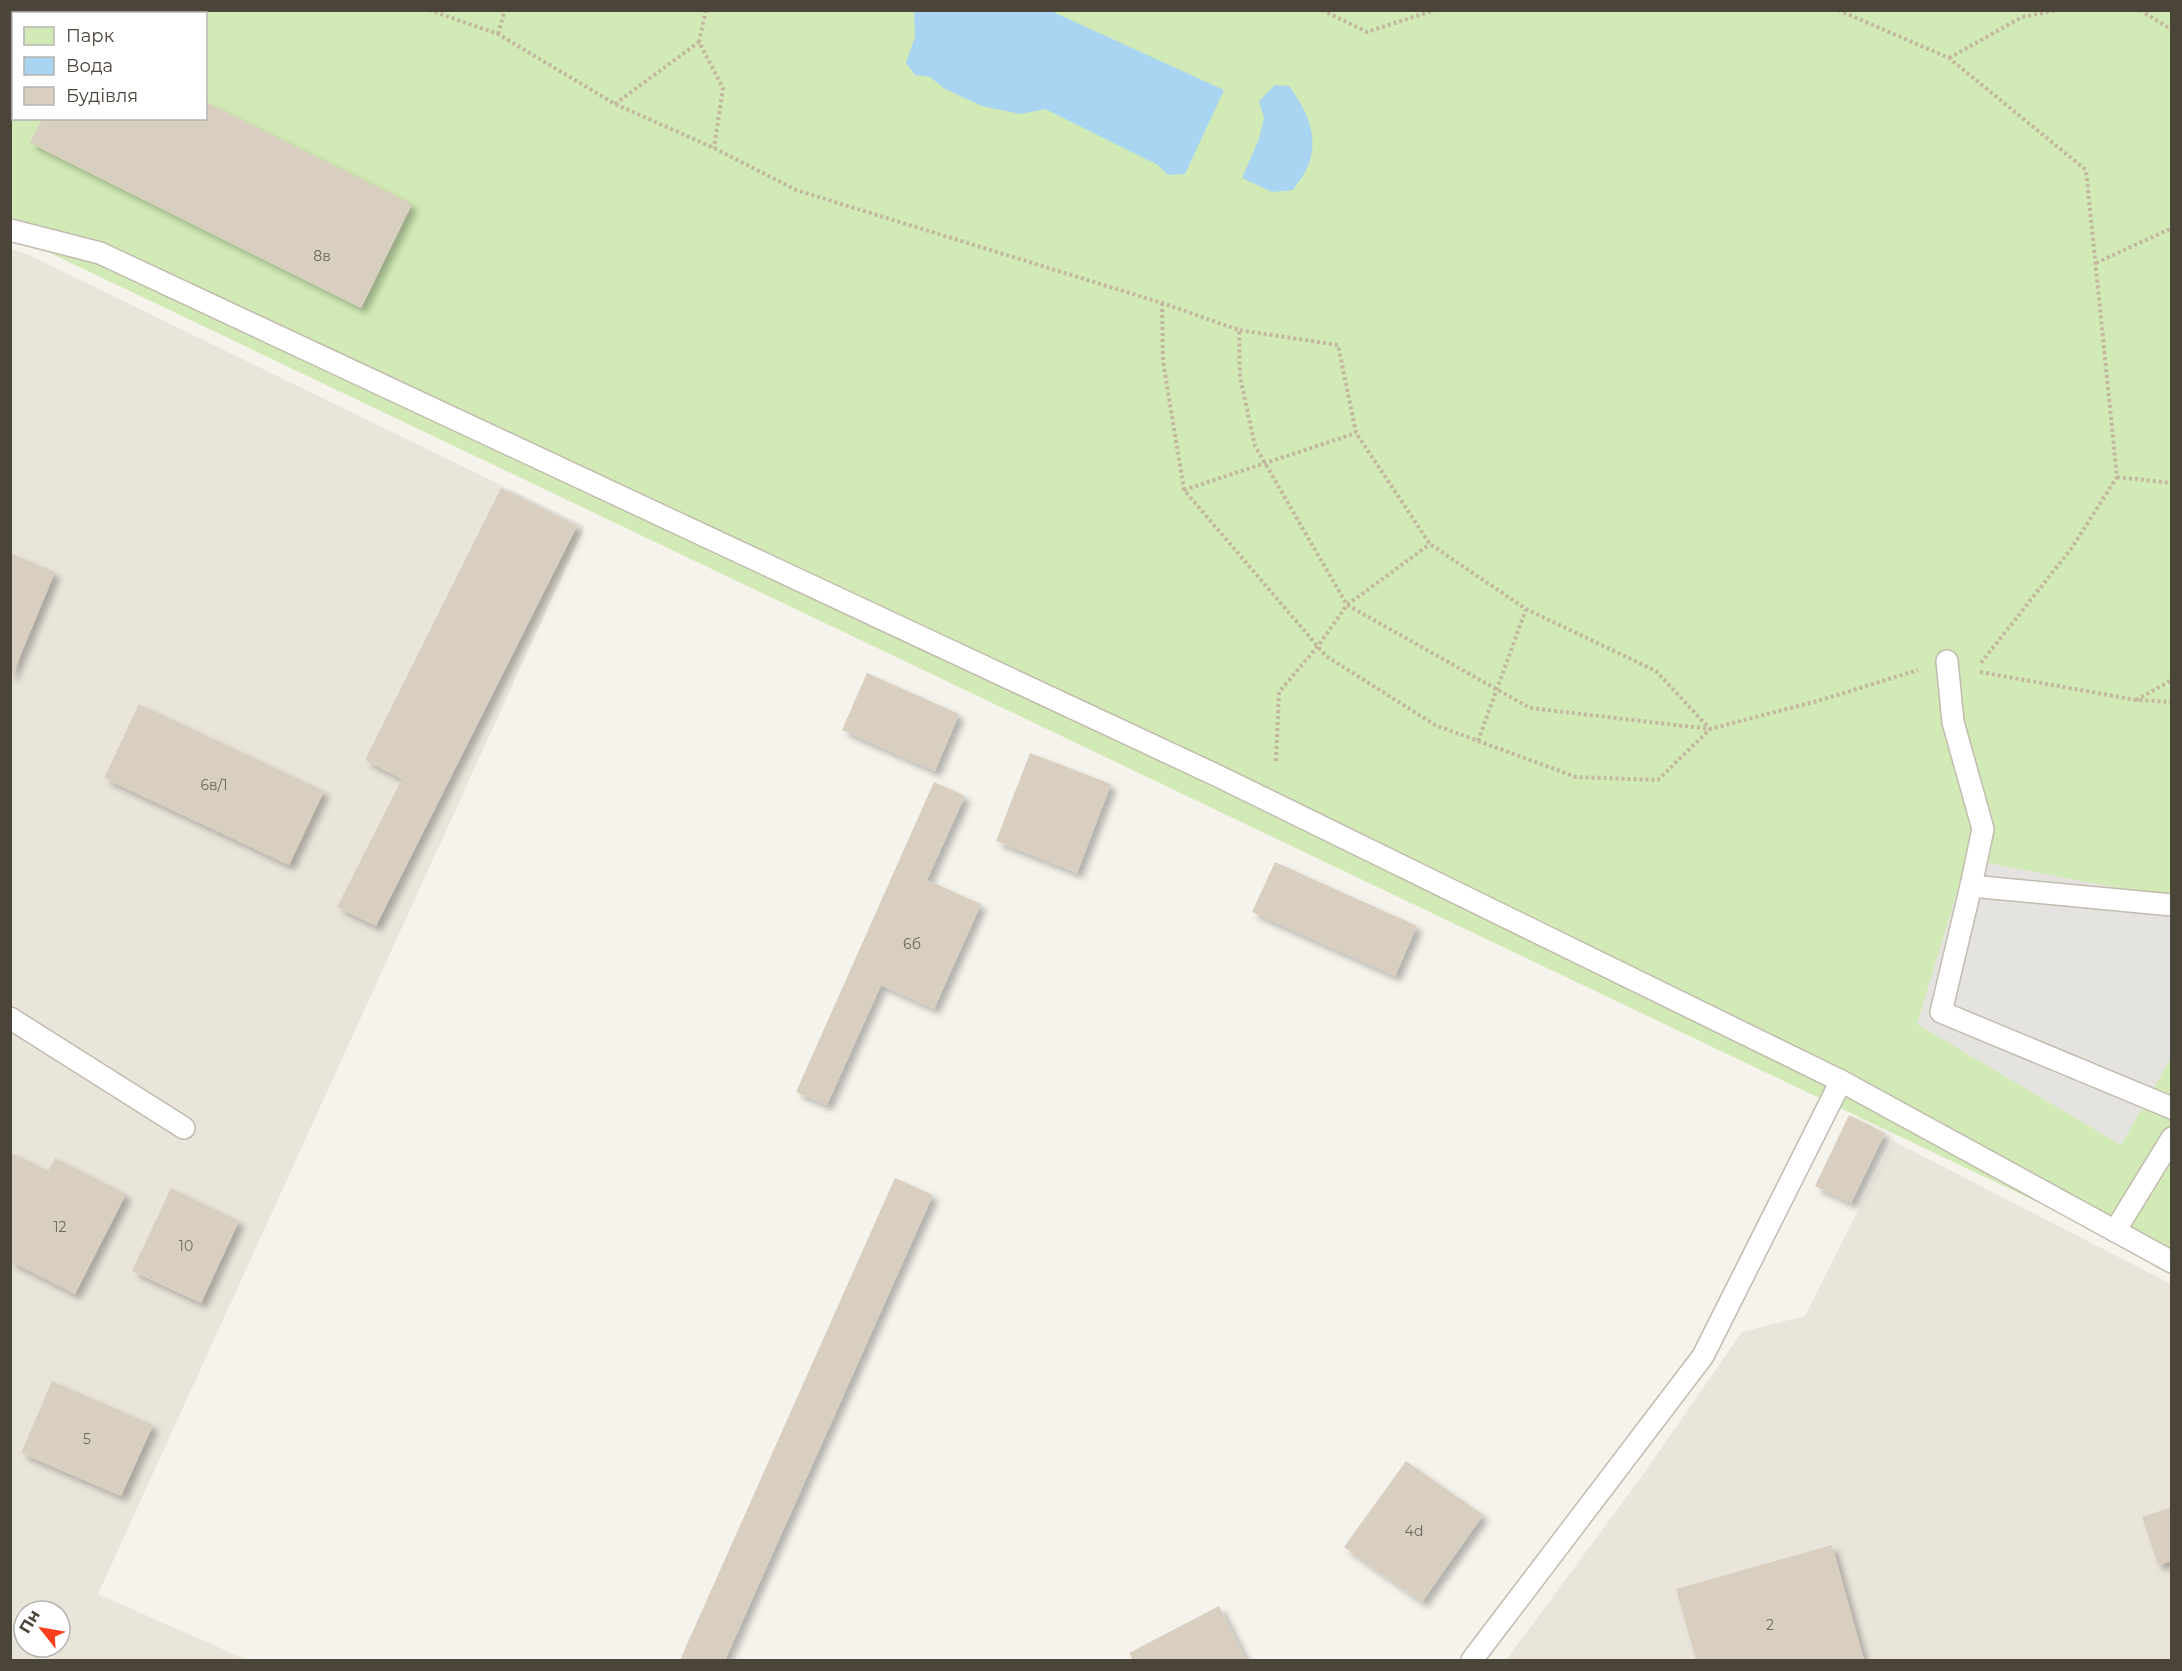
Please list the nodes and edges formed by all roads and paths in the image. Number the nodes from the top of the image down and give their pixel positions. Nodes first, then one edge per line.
1 (429, 10) edge
2 (505, 10) edge
3 (706, 10) edge
4 (1322, 10) edge
5 (1435, 10) edge
6 (1838, 10) edge
7 (2057, 10) edge
8 (2140, 10) edge
9 (2172, 30) edge
10 (498, 34) junction
11 (699, 42) junction
12 (1949, 58) junction
13 (615, 104) junction
14 (714, 148) junction
15 (2172, 228) edge
16 (10, 230) edge
17 (2096, 263) junction
18 (1162, 303) junction
19 (1239, 330) junction
20 (1356, 433) junction
21 (1265, 463) junction
22 (2117, 477) junction
23 (2172, 483) edge
24 (1184, 490) junction
25 (1430, 544) junction
26 (1347, 605) junction
27 (1526, 609) junction
28 (1318, 646) junction
29 (1947, 661) joint
30 (2172, 680) edge
31 (1498, 690) junction
32 (2136, 700) junction
33 (2172, 702) edge
34 (1710, 729) junction
35 (1478, 741) junction
36 (1276, 761) dead end
37 (1971, 886) junction
38 (2172, 905) edge
39 (10, 1018) edge
40 (1841, 1082) junction
41 (2172, 1108) edge
42 (184, 1128) dead end
43 (2172, 1138) edge
44 (2115, 1231) junction
45 (2172, 1262) edge
46 (1472, 1660) edge

1 - 10 path
2 - 10 path
3 - 11 path
4 - 5 path
6 - 12 path
7 - 12 path
8 - 9 path
10 - 13 path
11 - 13 path
11 - 14 path
12 - 17 path
13 - 14 path
14 - 18 path
15 - 17 path
16 - 40 lane
17 - 22 path
18 - 19 path
18 - 24 path
19 - 20 path
19 - 21 path
20 - 21 path
20 - 25 path
21 - 24 path
21 - 26 path
22 - 23 path
22 - 32 path
24 - 28 path
25 - 26 path
25 - 27 path
26 - 28 path
26 - 31 path
27 - 31 path
27 - 34 path
28 - 35 path
28 - 36 path
29 - 34 path
29 - 37 lane
30 - 32 path
31 - 34 path
31 - 35 path
32 - 33 path
34 - 35 path
37 - 38 lane
37 - 41 lane
39 - 42 lane
40 - 44 lane
40 - 46 lane
43 - 44 lane
44 - 45 lane

